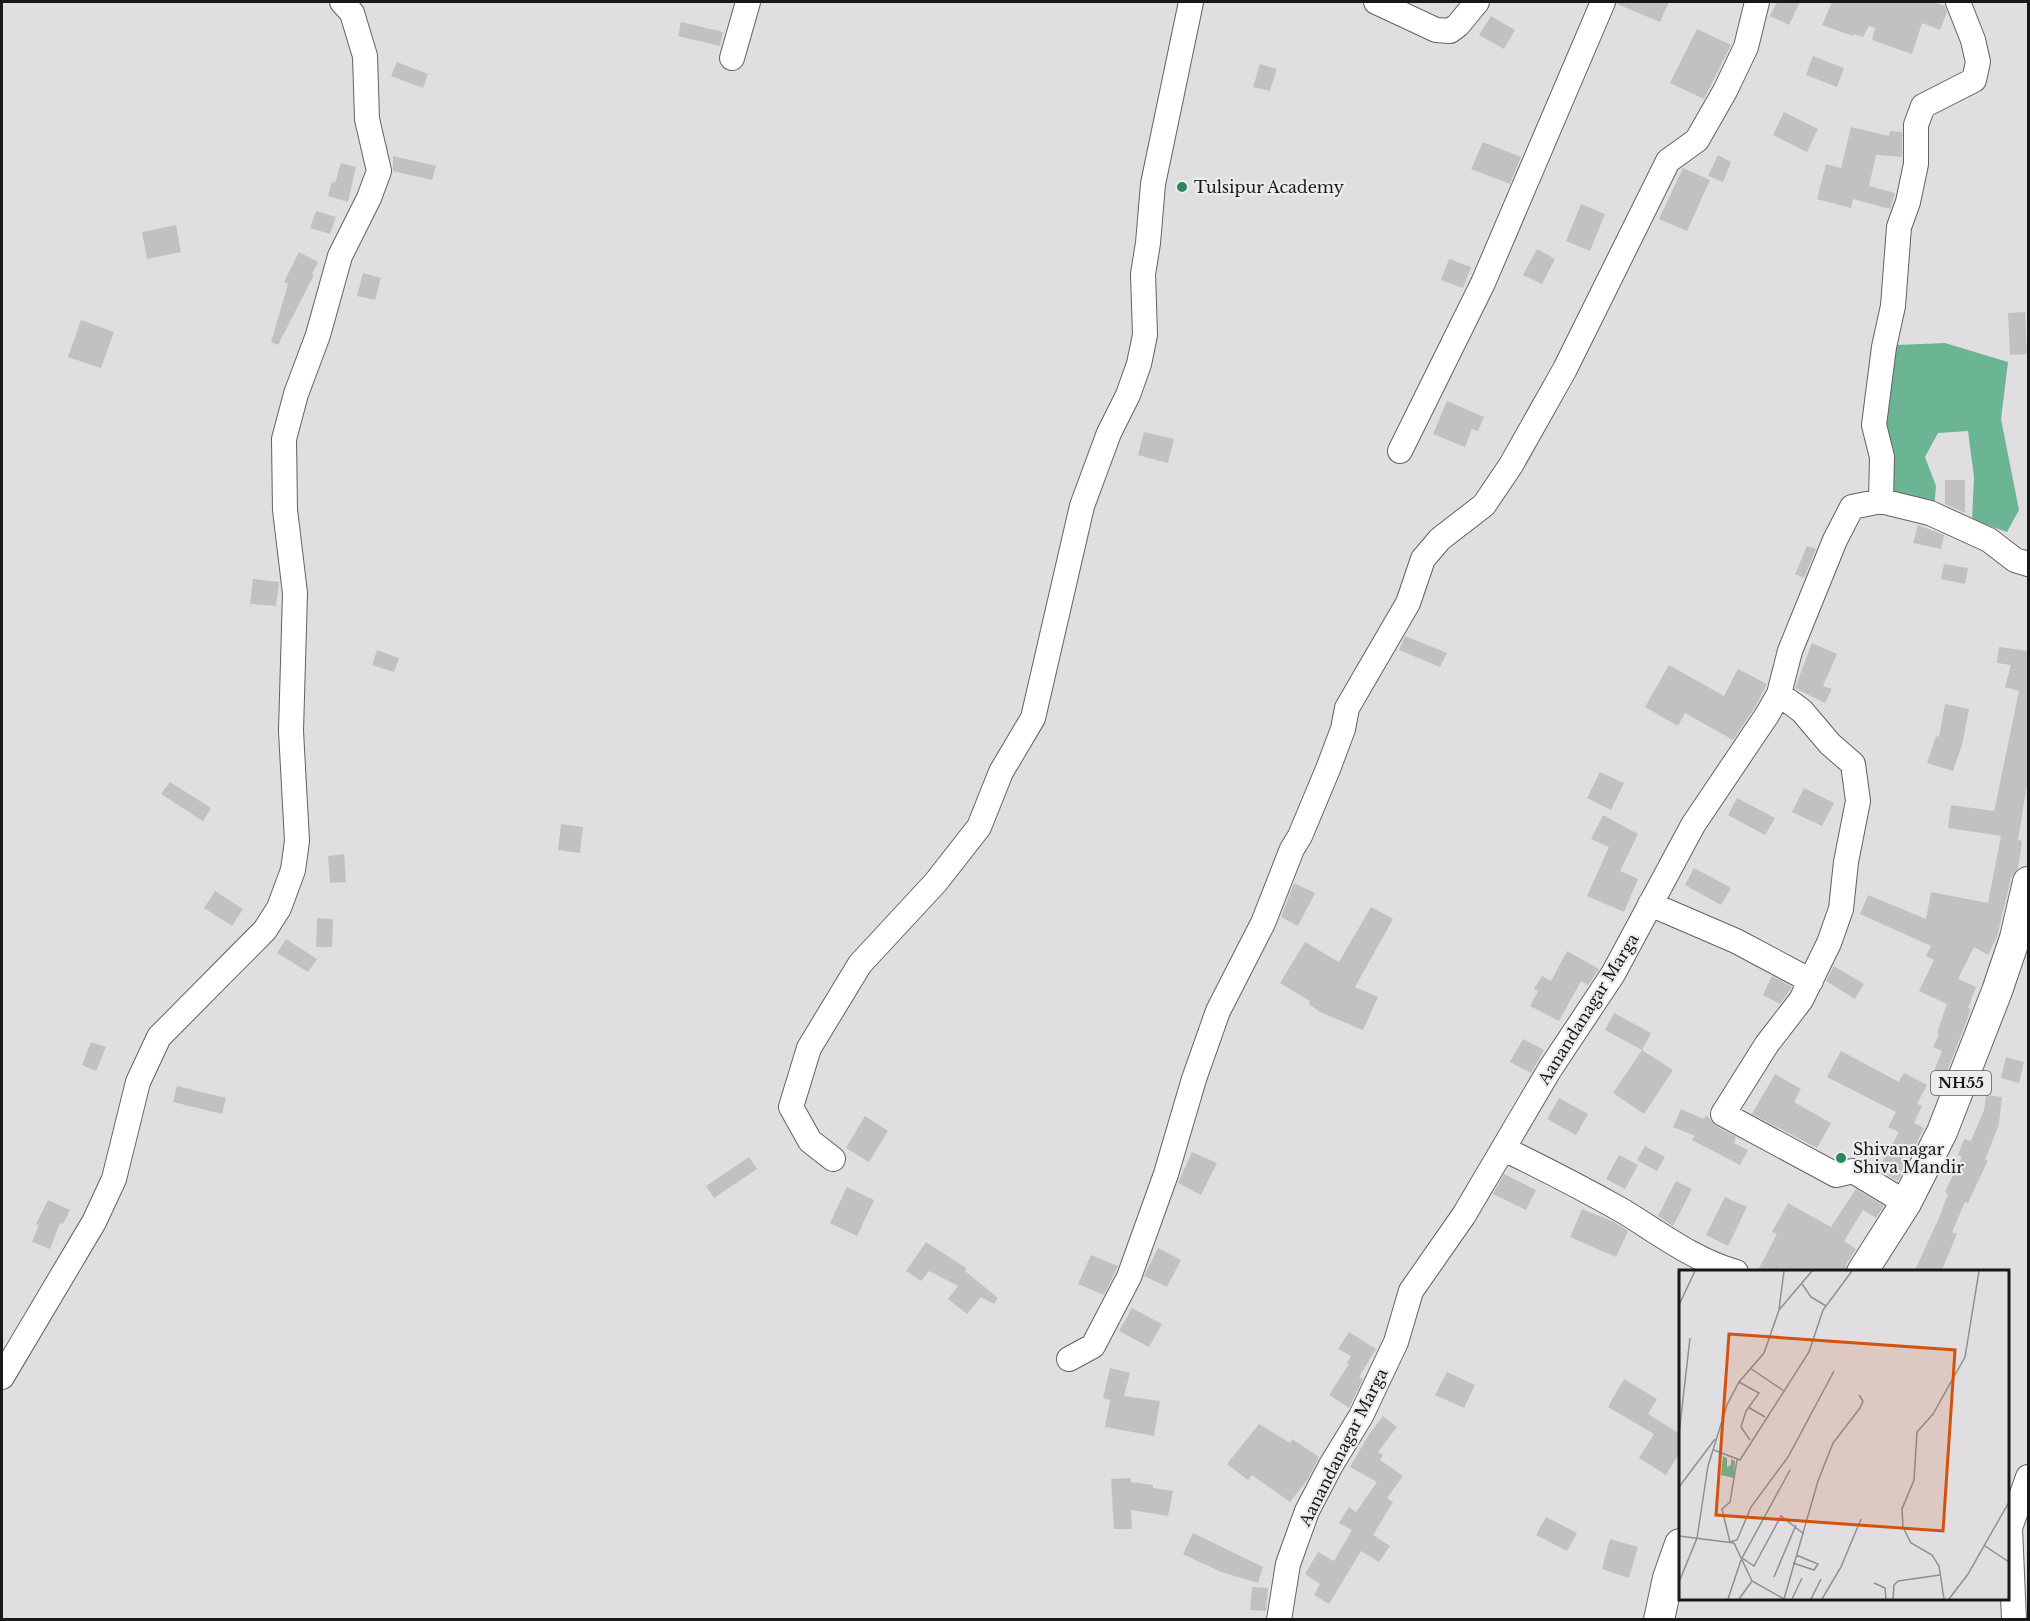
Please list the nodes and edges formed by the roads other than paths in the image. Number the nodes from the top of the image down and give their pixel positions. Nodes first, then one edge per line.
1 (342, 2) edge
2 (748, 2) edge
3 (1191, 2) edge
4 (1376, 2) edge
5 (1477, 2) edge
6 (1603, 2) edge
7 (1757, 2) edge
8 (1958, 2) edge
9 (732, 58) dead end
10 (1400, 451) dead end
11 (1881, 501) junction
12 (2028, 564) edge
13 (1779, 694) junction
14 (2028, 882) edge
15 (1650, 904) junction
16 (1811, 981) junction
17 (1504, 1149) junction
18 (834, 1159) dead end
19 (1906, 1203) junction
20 (1730, 1270) edge
21 (1863, 1270) edge
22 (1069, 1359) dead end
23 (2, 1377) edge
24 (2028, 1477) edge
25 (1679, 1547) edge
26 (2020, 1574) edge
27 (1279, 1620) edge
28 (1659, 1620) edge
29 (2014, 1620) edge

1 - 23 street
2 - 9 street
3 - 18 street
4 - 5 street
6 - 10 street
7 - 22 street
8 - 11 street
11 - 12 street, Aanandanagar Marga
11 - 13 street, Aanandanagar Marga
13 - 15 street, Aanandanagar Marga
13 - 16 street
14 - 19 main road, NH55
15 - 16 street
15 - 17 street, Aanandanagar Marga
16 - 19 street
17 - 20 street
17 - 27 street, Aanandanagar Marga
19 - 21 main road, NH55
24 - 26 street
25 - 28 main road
26 - 29 street

